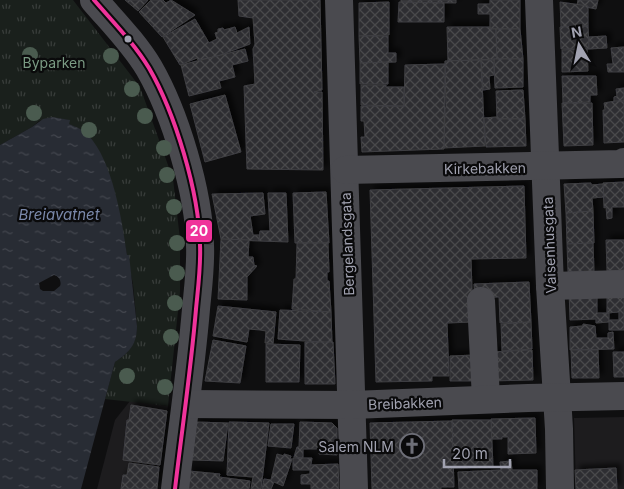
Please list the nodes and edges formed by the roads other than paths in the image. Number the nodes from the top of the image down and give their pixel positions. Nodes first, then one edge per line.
1 (94, 0) edge
2 (340, 0) edge
3 (539, 0) edge
4 (623, 163) edge
5 (547, 166) junction
6 (345, 170) junction
7 (624, 284) edge
8 (550, 286) junction
9 (481, 301) dead end
10 (624, 396) edge
11 (558, 397) junction
12 (486, 399) junction
13 (186, 404) junction
14 (352, 405) junction
15 (175, 489) edge
16 (354, 489) edge
17 (560, 489) edge

1 - 13 street
2 - 6 street, Bergelandsgata
3 - 5 street, Vaisenhusgata
4 - 5 street, Kirkebakken
5 - 6 street, Kirkebakken
5 - 8 street, Vaisenhusgata
6 - 14 street, Bergelandsgata
7 - 8 street
8 - 11 street, Vaisenhusgata
9 - 12 street
10 - 11 street, Breibakken
11 - 12 street, Breibakken
11 - 17 street, Vaisenhusgata
12 - 14 street, Breibakken
13 - 14 street, Breibakken
13 - 15 street
14 - 16 street, Bergelandsgata

